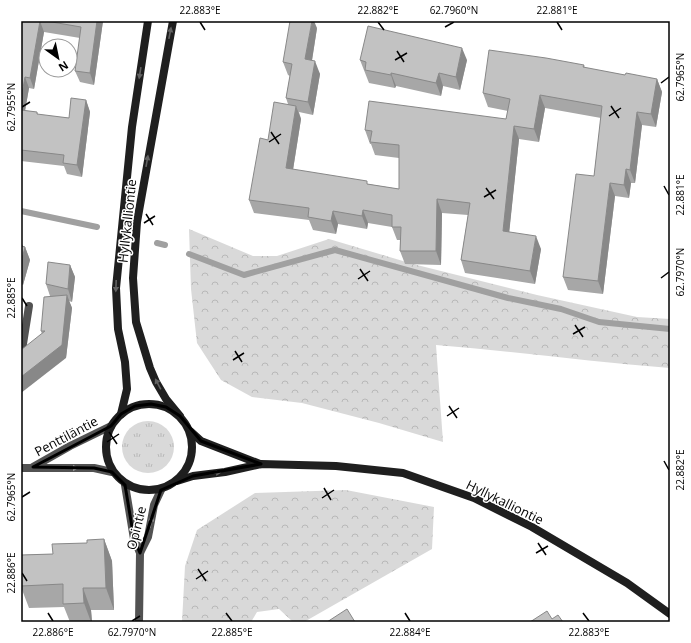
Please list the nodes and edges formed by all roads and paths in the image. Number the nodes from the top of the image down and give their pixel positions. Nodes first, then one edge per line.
1 (148, 21) edge
2 (173, 21) edge
3 (29, 306) dead end
4 (21, 345) edge
5 (121, 414) junction
6 (180, 416) junction
7 (111, 426) junction
8 (190, 431) junction
9 (261, 464) junction
10 (33, 467) junction
11 (21, 468) edge
12 (112, 472) junction
13 (177, 481) junction
14 (125, 485) junction
15 (161, 490) junction
16 (140, 553) junction
17 (670, 614) edge
18 (139, 622) edge

1 -> 5 main road, Hyllykalliontie
6 -> 2 main road, Hyllykalliontie
3 - 4 street
5 - 6 main road
5 - 7 main road
6 - 8 main road
7 - 10 street, Penttiläntie
7 - 12 main road
8 - 9 main road, Hyllykalliontie
8 - 13 main road
13 -> 9 main road, Hyllykalliontie
9 - 17 main road, Hyllykalliontie
10 - 11 street, Penttiläntie
10 -> 12 street, Penttiläntie
12 - 14 main road
13 - 15 main road
14 - 15 main road
14 - 16 street
16 -> 15 street, Opintie
16 - 18 street, Opintie

